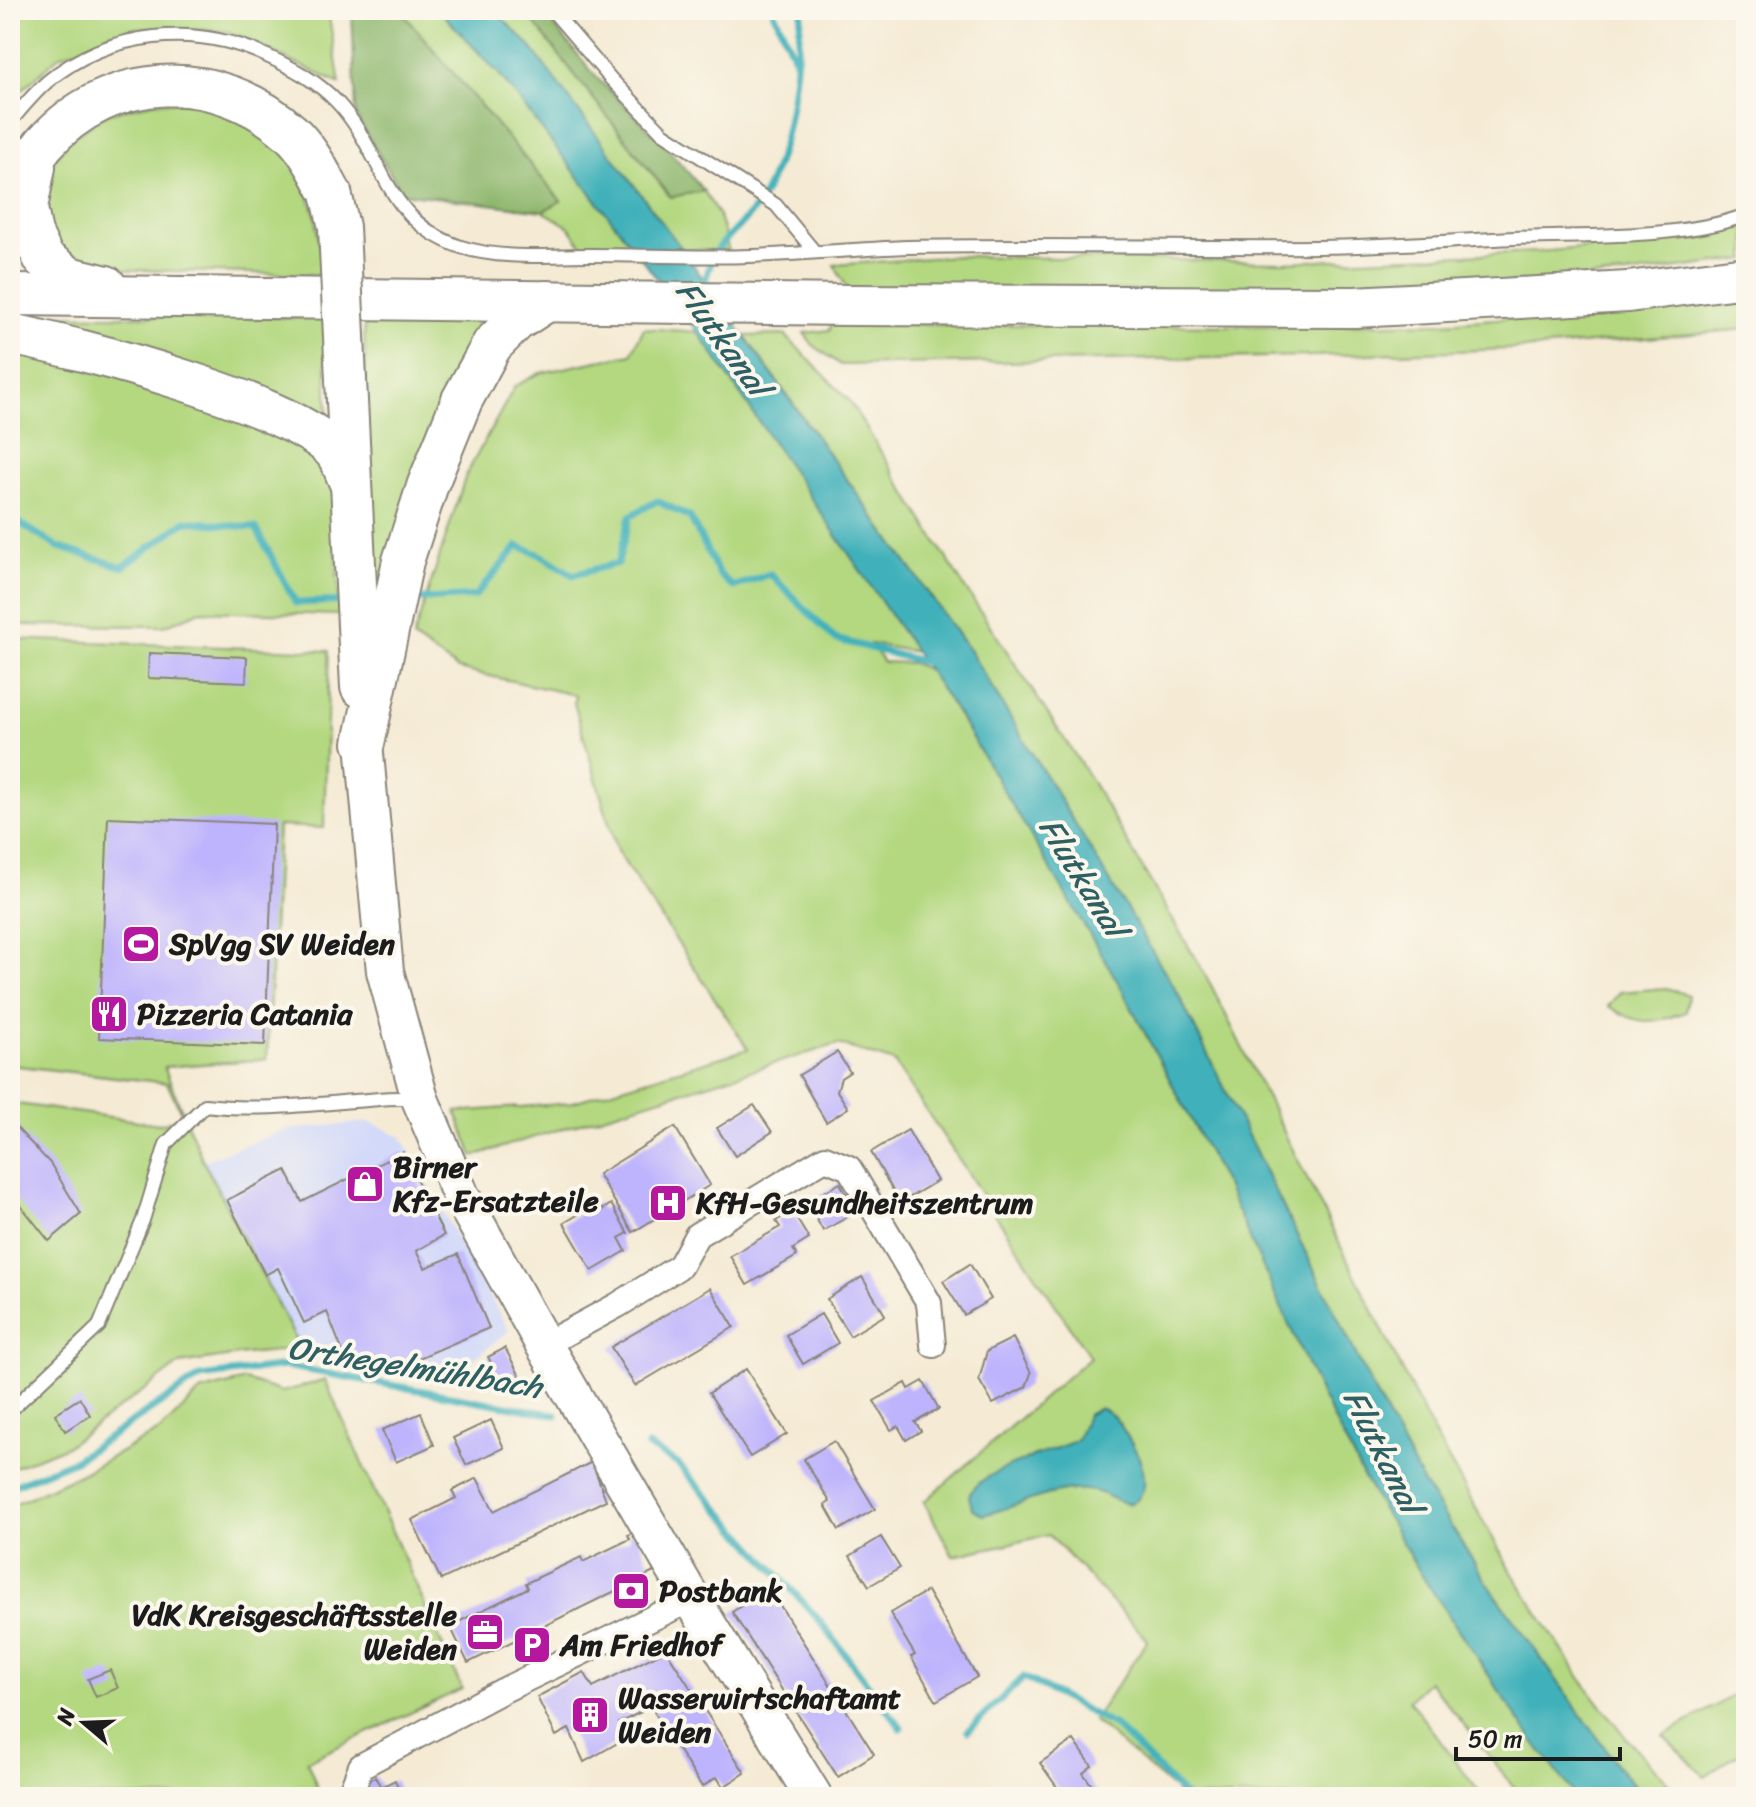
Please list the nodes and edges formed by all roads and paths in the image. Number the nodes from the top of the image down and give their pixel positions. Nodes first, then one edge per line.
1 (552, 10) edge
2 (10, 122) edge
3 (38, 152) junction
4 (10, 202) edge
5 (1746, 215) edge
6 (814, 251) junction
7 (1746, 277) edge
8 (10, 295) edge
9 (164, 297) junction
10 (547, 301) junction
11 (10, 334) edge
12 (351, 485) junction
13 (370, 663) junction
14 (364, 743) joint
15 (420, 1099) junction
16 (544, 1345) junction
17 (933, 1345) dead end
18 (10, 1411) edge
19 (692, 1599) junction
20 (349, 1797) edge
21 (814, 1797) edge

1 - 6 lane
2 - 6 lane
3 - 4 main road
3 - 9 main road
3 - 12 main road, bridge
5 - 6 lane
7 - 10 main road
8 - 9 main road
9 - 10 main road
10 - 13 main road
11 - 12 main road
12 - 13 main road
13 - 14 main road
14 - 15 street
15 - 16 street
15 - 18 lane
16 - 17 street
16 - 19 street
19 - 20 street
19 - 21 street

